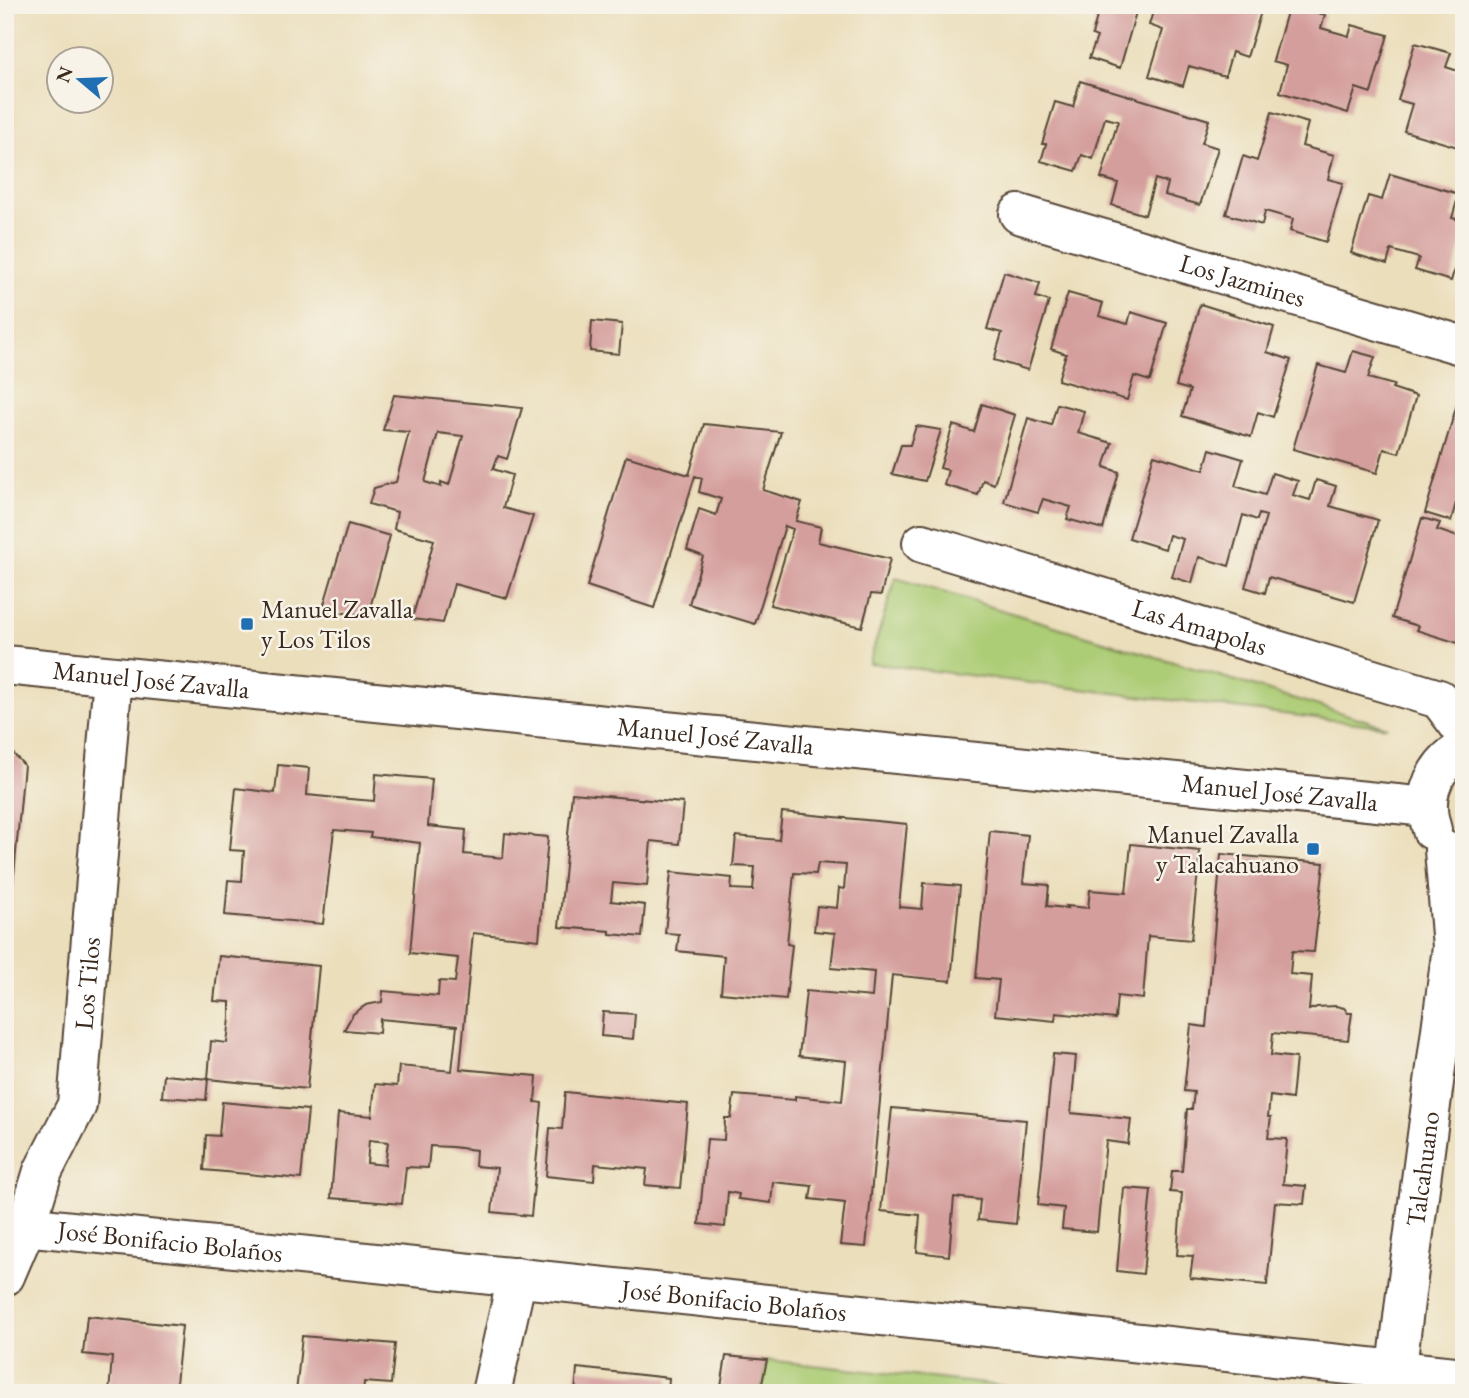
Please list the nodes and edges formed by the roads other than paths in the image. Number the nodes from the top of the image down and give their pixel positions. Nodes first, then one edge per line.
1 (1019, 214) dead end
2 (1464, 346) edge
3 (922, 543) dead end
4 (5, 665) edge
5 (113, 676) junction
6 (1464, 732) edge
7 (1464, 749) edge
8 (1427, 807) junction
9 (1454, 857) edge
10 (1458, 933) edge
11 (16, 1225) edge
12 (5, 1276) edge
13 (517, 1278) junction
14 (1464, 1377) edge
15 (1396, 1381) edge
16 (491, 1393) edge

1 - 2 street, Los Jazmines
3 - 6 street, Las Amapolas
4 - 5 street, Manuel José Zavalla
5 - 8 street, Manuel José Zavalla
5 - 11 street, Los Tilos
7 - 8 street
8 - 9 street
9 - 10 street, Talcahuano
10 - 15 street, Talcahuano
11 - 12 street, Los Tilos
11 - 13 street, José Bonifacio Bolaños
13 - 15 street, José Bonifacio Bolaños
13 - 16 street
14 - 15 street, José Bonifacio Bolaños

